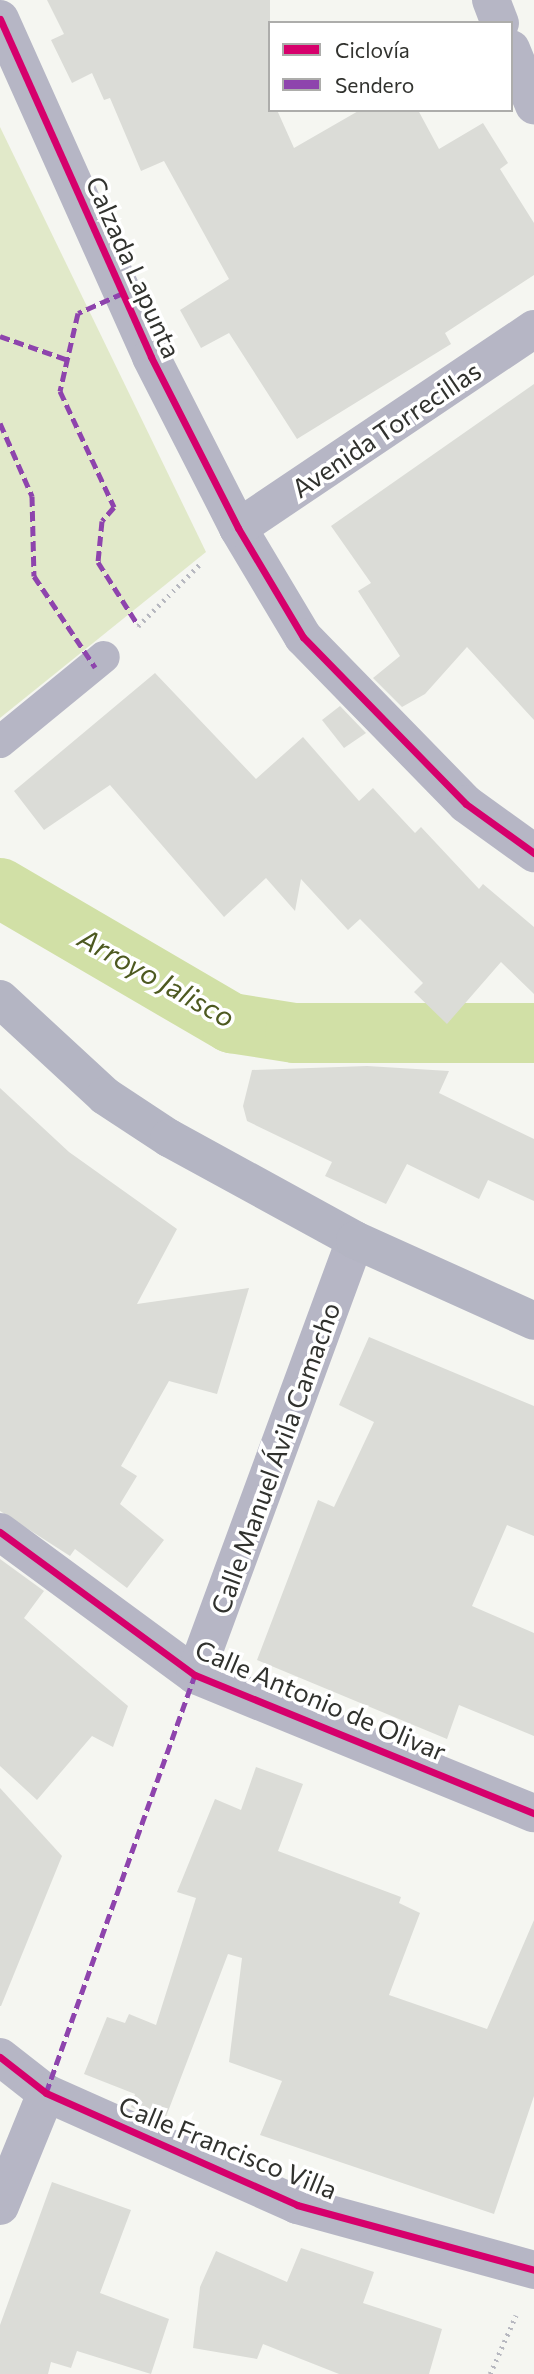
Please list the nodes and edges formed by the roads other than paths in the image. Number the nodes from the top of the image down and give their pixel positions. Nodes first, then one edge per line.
1 (491, 0) edge
2 (0, 19) edge
3 (499, 21) edge
4 (513, 53) edge
5 (534, 105) edge
6 (534, 329) edge
7 (238, 528) junction
8 (104, 657) road end
9 (0, 742) edge
10 (534, 853) edge
11 (0, 999) edge
12 (355, 1240) junction
13 (534, 1321) edge
14 (0, 1532) edge
15 (195, 1675) junction
16 (534, 1813) edge
17 (0, 2057) edge
18 (46, 2093) junction
19 (0, 2206) edge
20 (528, 2285) edge

1 - 3 street
2 - 7 street, Calzada Lapunta
4 - 5 street
6 - 7 street, Avenida Torrecillas
7 - 10 street, Calzada Lapunta
8 - 9 lane
11 - 12 main road
12 - 13 main road
12 - 15 street, Calle Manuel Ávila Camacho
14 - 15 street, Calle Antonio de Olivar
15 - 16 street, Calle Antonio de Olivar
17 - 18 street, Calle Francisco Villa
18 - 19 street
18 - 20 street, Calle Francisco Villa

